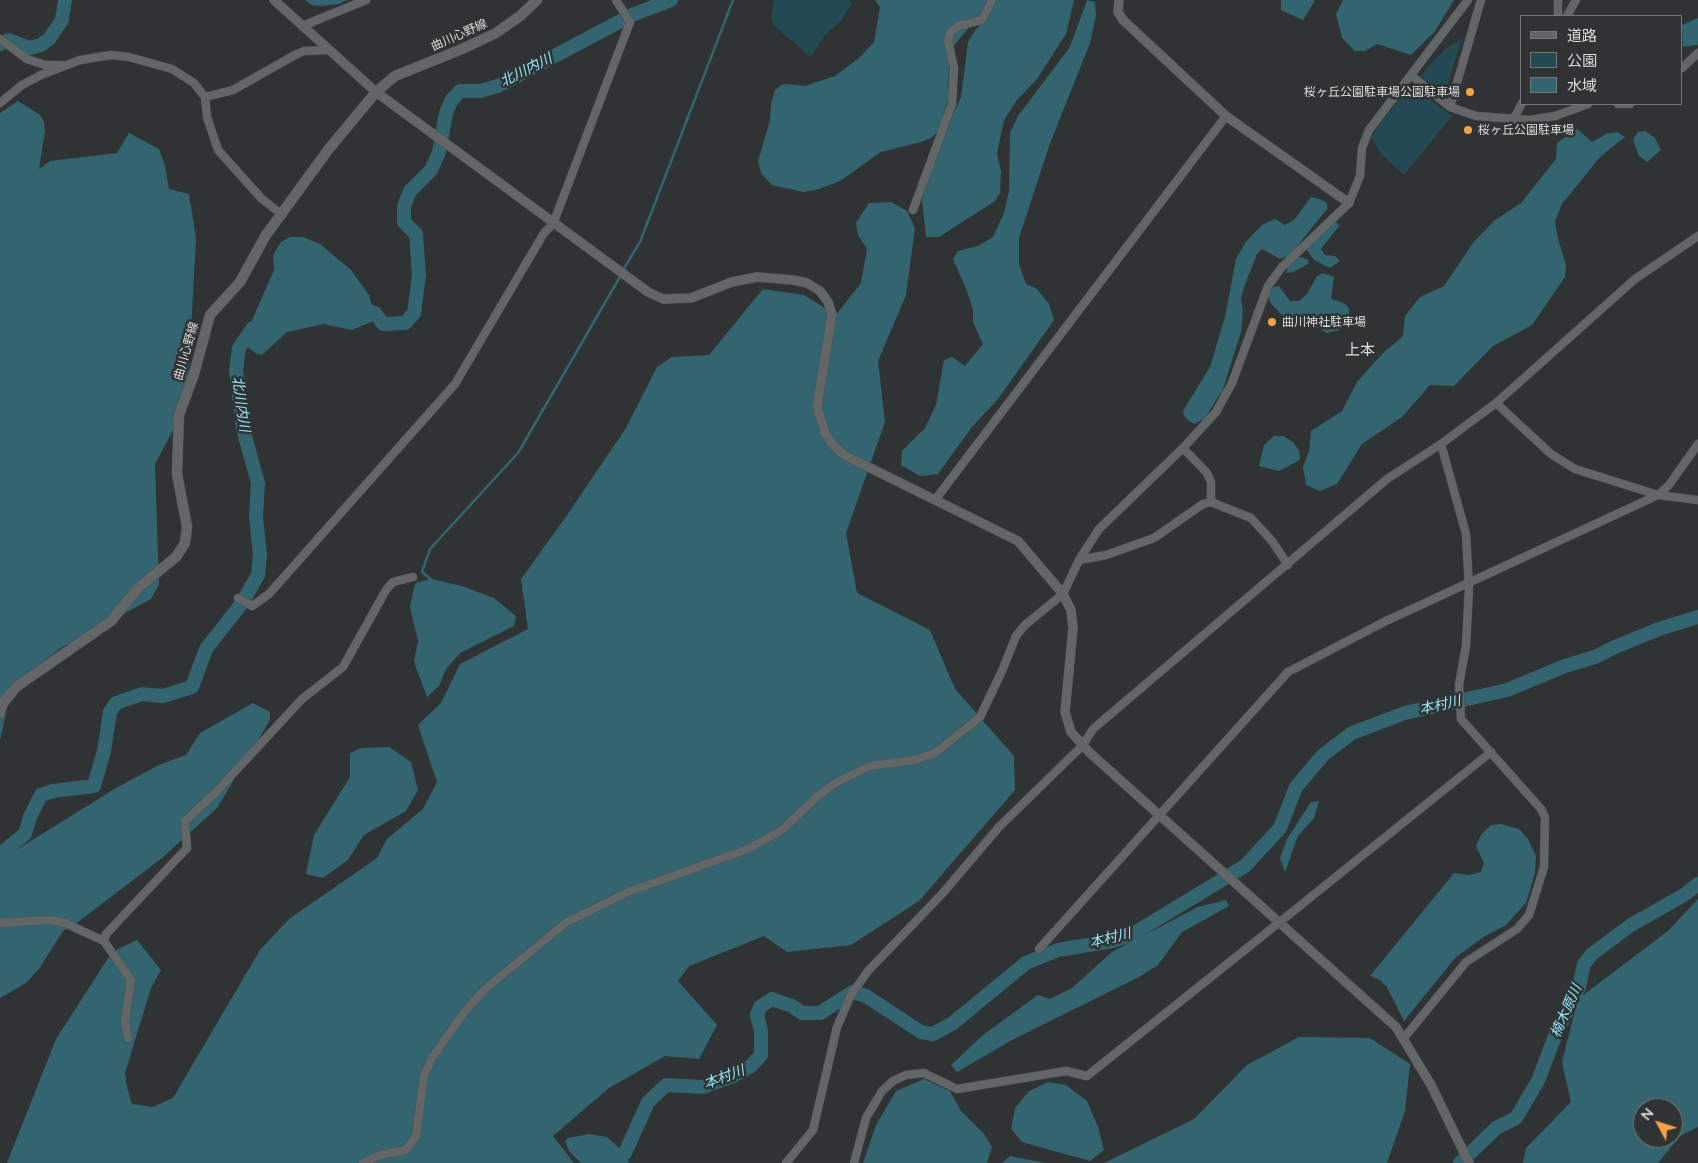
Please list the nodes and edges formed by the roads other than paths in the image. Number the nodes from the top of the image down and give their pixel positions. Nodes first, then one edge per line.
1 (274, 0) edge
2 (366, 0) edge
3 (537, 0) edge
4 (616, 0) edge
5 (992, 0) edge
6 (1118, 0) edge
7 (1468, 0) edge
8 (1481, 0) edge
9 (1558, 0) edge
10 (1576, 0) edge
11 (1558, 15) edge
12 (1568, 15) edge
13 (302, 26) junction
14 (0, 39) edge
15 (328, 50) junction
16 (1698, 53) edge
17 (69, 65) junction
18 (1683, 67) edge
19 (1411, 75) junction
20 (376, 92) junction
21 (205, 97) junction
22 (0, 103) edge
23 (1521, 105) edge
24 (1585, 105) edge
25 (1450, 108) junction
26 (1226, 116) junction
27 (1513, 120) junction
28 (1349, 203) junction
29 (913, 210) dead end
30 (282, 215) junction
31 (553, 224) junction
32 (1698, 236) edge
33 (1496, 403) junction
34 (1440, 444) junction
35 (1698, 444) edge
36 (1183, 448) junction
37 (1658, 495) junction
38 (935, 500) junction
39 (1698, 500) edge
40 (1211, 502) junction
41 (1079, 560) junction
42 (1288, 565) junction
43 (412, 577) dead end
44 (1469, 583) junction
45 (1063, 594) junction
46 (238, 598) dead end
47 (0, 713) edge
48 (1083, 745) junction
49 (1491, 752) junction
50 (1161, 816) junction
51 (0, 923) edge
52 (104, 941) junction
53 (1039, 949) dead end
54 (128, 1038) dead end
55 (1404, 1038) junction
56 (364, 1163) edge
57 (786, 1163) edge
58 (854, 1163) edge
59 (1469, 1163) edge

1 - 13 street
2 - 13 street
3 - 20 main road, 曲川心野線
4 - 31 street
5 - 29 street
6 - 26 street
7 - 19 street
8 - 25 street
9 - 11 street
10 - 12 street
13 - 15 street
14 - 17 street
15 - 20 street
15 - 21 street
16 - 18 street
17 - 21 street
17 - 22 street
19 - 25 street
19 - 28 street
20 - 30 main road, 曲川心野線
20 - 31 street
21 - 30 street
23 - 27 street
24 - 27 street
25 - 27 street
26 - 28 street
26 - 38 street
28 - 36 street
30 - 47 main road, 曲川心野線
31 - 38 street
31 - 46 street
32 - 33 street
33 - 34 street
33 - 37 street
34 - 42 street
34 - 44 street
35 - 37 street
36 - 40 street
36 - 41 street
37 - 39 street
37 - 44 street
38 - 45 street
40 - 41 street
40 - 42 street
41 - 45 street
42 - 48 street
43 - 52 street
44 - 49 street
44 - 50 street
45 - 48 street
45 - 56 street
48 - 50 street
48 - 57 street
49 - 55 street
49 - 58 street, bridge
50 - 53 street
50 - 55 street
51 - 52 street
52 - 54 street
55 - 59 street

